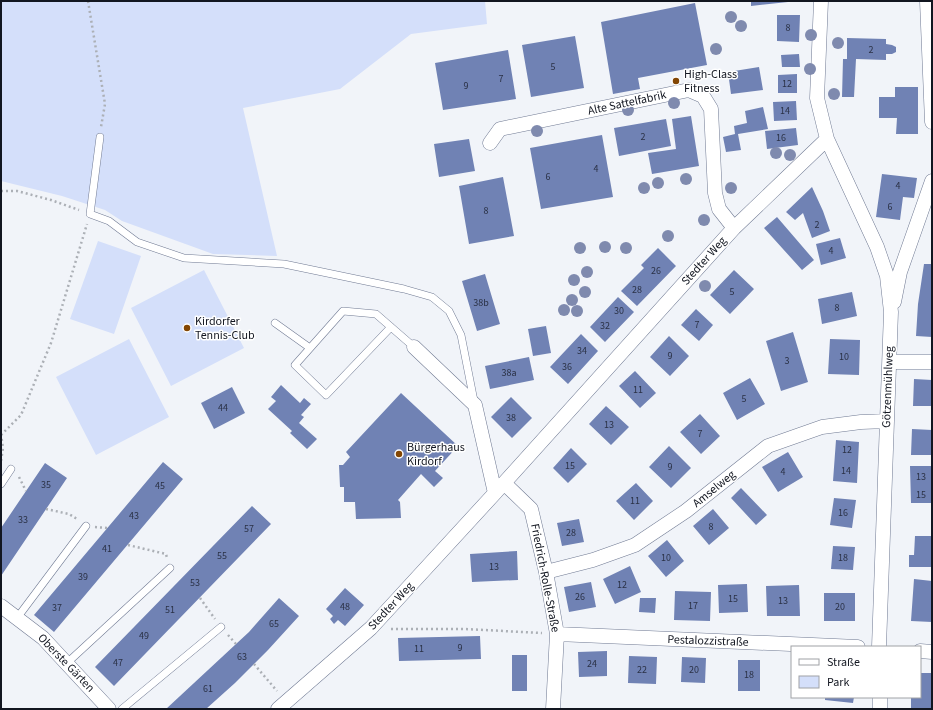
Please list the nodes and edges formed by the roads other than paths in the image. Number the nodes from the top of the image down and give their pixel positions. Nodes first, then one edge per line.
1 (821, 1) edge
2 (927, 1) edge
3 (932, 122) edge
4 (100, 137) road end
5 (827, 139) junction
6 (490, 143) dead end
7 (932, 181) edge
8 (734, 228) junction
9 (892, 312) junction
10 (275, 323) dead end
11 (391, 327) junction
12 (414, 347) joint
13 (310, 348) junction
14 (890, 362) junction
15 (932, 362) edge
16 (475, 405) junction
17 (887, 421) junction
18 (11, 469) dead end
19 (504, 483) junction
20 (1, 484) edge
21 (495, 493) junction
22 (86, 526) dead end
23 (170, 568) road end
24 (546, 572) junction
25 (1, 606) edge
26 (17, 618) junction
27 (221, 628) dead end
28 (557, 634) junction
29 (835, 646) edge
30 (879, 646) edge
31 (921, 651) edge
32 (932, 652) edge
33 (67, 663) junction
34 (880, 698) edge
35 (282, 706) edge
36 (109, 709) edge
37 (122, 709) edge
38 (553, 709) edge
39 (880, 709) edge

1 - 5 street
2 - 3 street
4 - 16 lane
5 - 8 street, Stedter Weg
5 - 9 street, Götzenmühlweg
6 - 8 street, Alte Sattelfabrik
7 - 9 street
8 - 19 street, Stedter Weg
9 - 14 street, Götzenmühlweg
10 - 13 lane
11 - 12 lane
11 - 13 lane
11 - 13 lane
12 - 16 street
14 - 15 street
14 - 17 street, Götzenmühlweg
16 - 21 street
17 - 24 street, Amselweg
17 - 30 street, Götzenmühlweg
18 - 20 lane
19 - 21 street, Stedter Weg
19 - 24 street, Friedrich-Rolle-Straße
21 - 35 street, Stedter Weg
22 - 26 lane
23 - 33 lane
24 - 28 street, Friedrich-Rolle-Straße
25 - 26 street, Oberste Gärten
26 - 33 street, Oberste Gärten
27 - 37 lane
28 - 29 street, Pestalozzistraße
28 - 38 street, Friedrich-Rolle-Straße
31 - 32 street
33 - 36 street, Oberste Gärten
34 - 39 street

